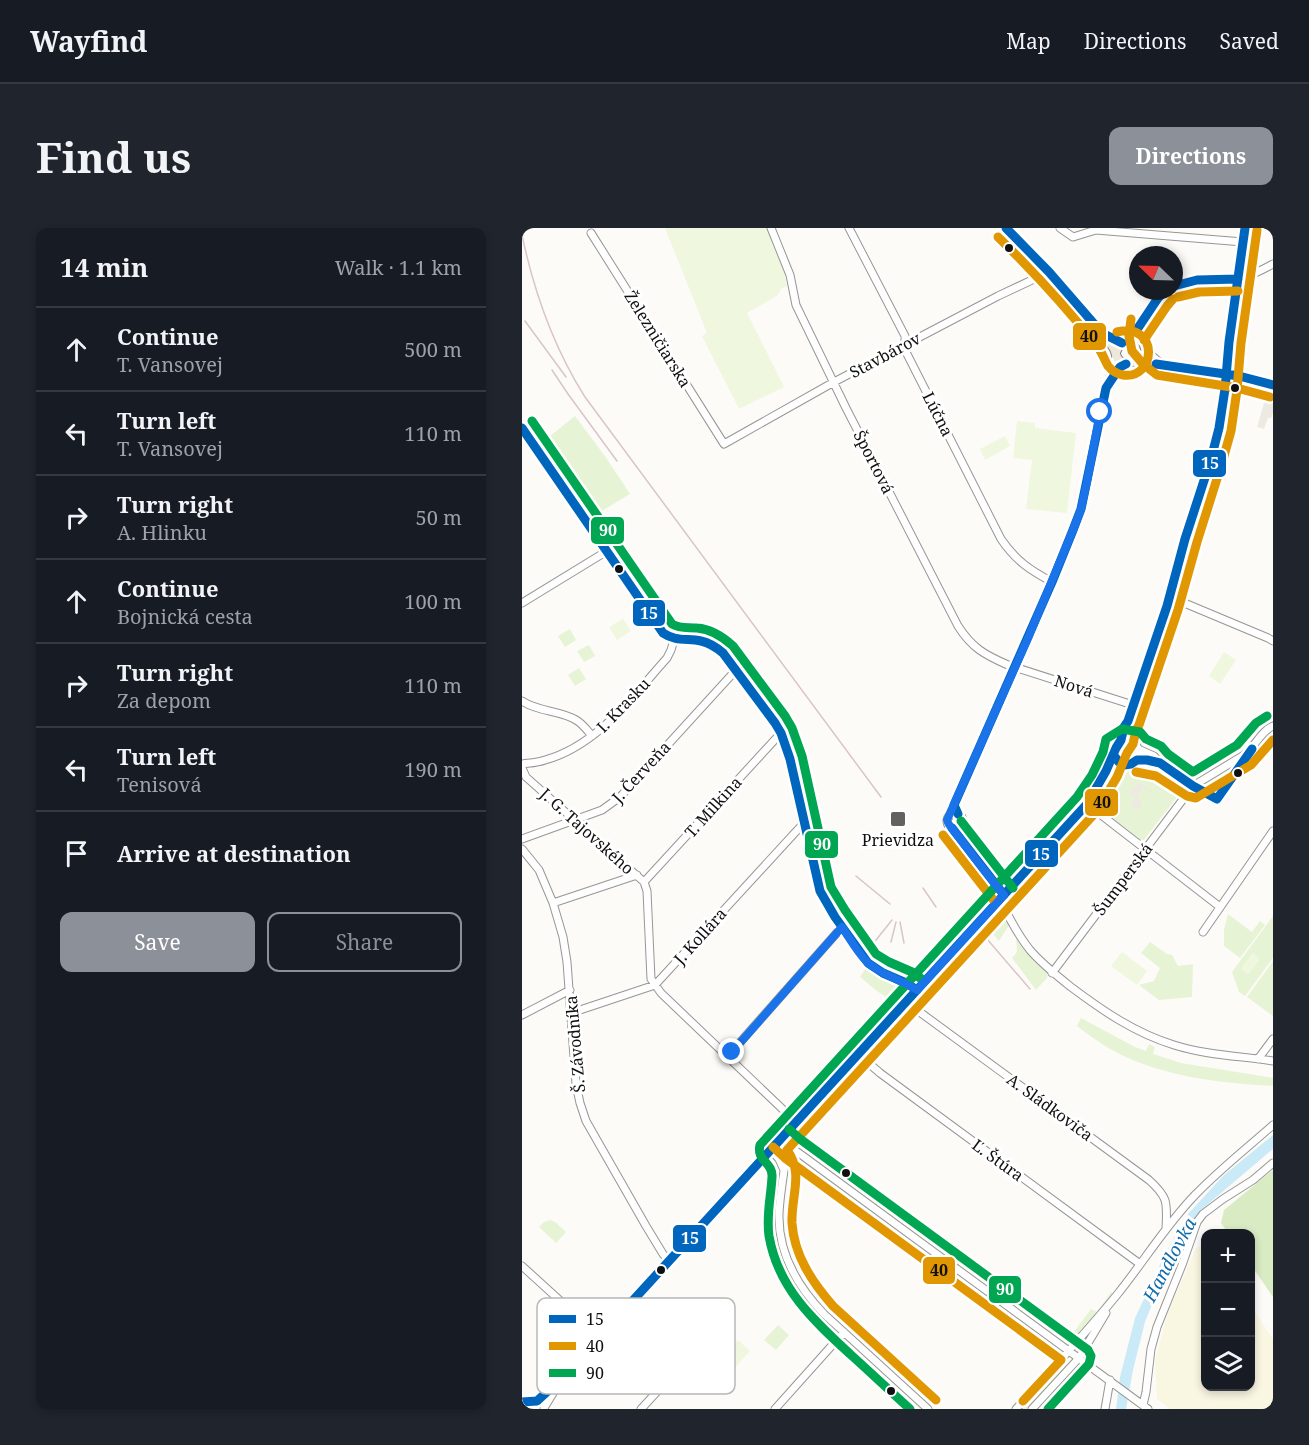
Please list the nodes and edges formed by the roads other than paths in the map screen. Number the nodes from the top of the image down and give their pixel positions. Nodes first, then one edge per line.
1 (771, 228) edge
2 (849, 228) edge
3 (1006, 228) edge
4 (1060, 228) edge
5 (1245, 228) edge
6 (591, 233) dead end
7 (1243, 242) junction
8 (1273, 264) edge
9 (1049, 272) junction
10 (1238, 279) junction
11 (1183, 282) edge
12 (1157, 300) edge
13 (1143, 320) junction
14 (1102, 333) junction
15 (905, 344) junction
16 (1130, 346) junction
17 (1116, 353) junction
18 (1129, 363) junction
19 (1159, 364) junction
20 (1220, 372) tunnel mouth
21 (834, 382) junction
22 (1107, 386) junction
23 (522, 428) edge
24 (724, 444) joint
25 (607, 551) junction
26 (1052, 582) junction
27 (1170, 597) junction
28 (522, 603) edge
29 (674, 640) junction
30 (1273, 641) edge
31 (1015, 667) junction
32 (736, 670) junction
33 (522, 701) edge
34 (1133, 705) junction
35 (1128, 721) junction
36 (1273, 726) edge
37 (781, 733) junction
38 (592, 736) junction
39 (1130, 741) junction
40 (1121, 742) junction
41 (1138, 749) junction
42 (1114, 756) junction
43 (1137, 760) junction
44 (1160, 763) junction
45 (1120, 764) junction
46 (522, 766) edge
47 (1102, 781) junction
48 (1193, 786) junction
49 (954, 804) junction
50 (1087, 804) junction
51 (949, 817) junction
52 (960, 817) junction
53 (575, 820) junction
54 (806, 825) junction
55 (952, 828) junction
56 (1273, 831) edge
57 (522, 839) edge
58 (522, 849) edge
59 (1145, 849) junction
60 (637, 875) junction
61 (644, 882) junction
62 (1010, 888) junction
63 (1002, 897) junction
64 (553, 903) junction
65 (1220, 907) junction
66 (842, 927) junction
67 (1203, 932) dead end
68 (1052, 972) junction
69 (655, 985) junction
70 (570, 990) junction
71 (917, 990) junction
72 (906, 1002) junction
73 (571, 1013) junction
74 (522, 1015) edge
75 (1273, 1039) edge
76 (858, 1054) junction
77 (728, 1056) junction
78 (1258, 1059) junction
79 (1273, 1061) edge
80 (796, 1122) junction
81 (1273, 1125) edge
82 (781, 1138) junction
83 (788, 1144) junction
84 (771, 1150) junction
85 (1273, 1163) edge
86 (785, 1171) junction
87 (1166, 1229) junction
88 (669, 1261) junction
89 (1140, 1264) junction
90 (522, 1266) edge
91 (1117, 1296) junction
92 (557, 1298) edge
93 (635, 1298) edge
94 (844, 1332) junction
95 (1068, 1352) junction
96 (1079, 1358) junction
97 (1112, 1382) junction
98 (545, 1394) edge
99 (552, 1394) edge
100 (655, 1394) edge
101 (537, 1401) junction
102 (524, 1404) edge
103 (1146, 1407) edge
104 (544, 1408) edge
105 (641, 1409) edge
106 (774, 1409) edge
107 (928, 1409) edge
108 (1016, 1409) edge
109 (1032, 1409) edge
110 (1105, 1409) edge

1 - 21 street, Športová
2 - 15 street, Lúčna
3 - 9 main road
4 - 7 street
5 - 7 street
6 - 24 street, Železničiarska
7 - 10 street
8 - 10 street
9 - 14 main road
9 - 15 street, Stavbárov
10 - 11 street
10 - 27 street
12 - 13 street
13 - 16 street
13 - 19 street
14 - 16 main road
14 - 17 main road
15 - 21 street, Stavbárov
15 - 26 street, Lúčna
16 - 17 main road
16 - 18 main road
16 - 19 main road
17 - 18 main road
17 - 22 street
18 - 19 main road
18 - 22 street
19 - 20 main road
21 - 24 street, Stavbárov
21 - 31 street, Športová
22 - 26 street
23 - 25 street
25 - 28 street
25 - 29 street
26 - 31 street
27 - 30 street
27 - 34 street
29 - 32 street
29 - 38 street, I. Krasku
31 - 34 street, Nová
31 - 49 street
32 - 37 street
32 - 53 street, J. Červeňa
33 - 38 street
34 - 35 street
35 - 39 street
35 - 40 street
36 - 48 street
37 - 54 street
37 - 61 street, T. Milkina
38 - 46 street, I. Krasku
39 - 40 street
39 - 41 street
40 - 42 street
41 - 43 street
41 - 44 street
42 - 45 street
42 - 47 street
43 - 44 street
43 - 45 street
44 - 48 street
45 - 47 street
46 - 53 street, J. G. Tajovského
47 - 50 street
48 - 59 street, Šumperská
49 - 51 street
49 - 52 street
50 - 59 street
50 - 62 street
51 - 52 street
51 - 55 street
52 - 55 street
52 - 62 street
53 - 57 street, J. Červeňa
53 - 60 street, J. G. Tajovského
54 - 66 street
54 - 69 street, J. Kollára
55 - 63 street
56 - 65 street
58 - 64 street, Š. Závodníka
59 - 65 street
59 - 68 street, Šumperská
60 - 61 street, J. G. Tajovského
60 - 64 street
61 - 69 street, J. G. Tajovského
62 - 63 street
63 - 68 street
63 - 71 street
64 - 70 street, Š. Závodníka
65 - 67 street
66 - 71 street
66 - 77 street
68 - 78 street
69 - 73 street, J. Kollára
69 - 77 street
70 - 73 street, Š. Závodníka
70 - 74 street
71 - 72 street
72 - 76 street
72 - 87 street, A. Sládkoviča
73 - 88 street, Š. Závodníka
75 - 78 street
76 - 80 street
76 - 89 street, Ľ. Štúra
77 - 80 street
78 - 79 street
80 - 82 street
81 - 87 street
82 - 83 street
82 - 84 street
83 - 86 street
83 - 95 street
84 - 86 street
84 - 88 street
85 - 103 street
86 - 94 street
87 - 89 street
88 - 93 street
89 - 91 street
90 - 92 street
91 - 95 street
91 - 96 street
94 - 106 street
94 - 107 street
95 - 96 street
95 - 108 street
96 - 97 street
96 - 109 street
97 - 103 street
97 - 110 street
98 - 101 street
99 - 104 street
100 - 105 street
101 - 102 street
101 - 104 street

